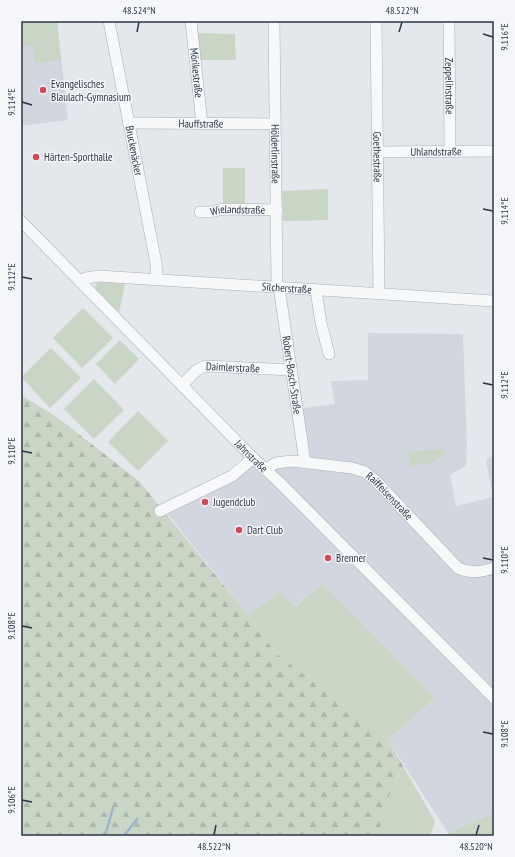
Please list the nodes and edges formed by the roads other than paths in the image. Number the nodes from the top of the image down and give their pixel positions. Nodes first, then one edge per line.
1 (109, 21) edge
2 (191, 21) edge
3 (274, 21) edge
4 (376, 21) edge
5 (449, 21) edge
6 (128, 123) junction
7 (202, 124) junction
8 (275, 124) junction
9 (450, 151) junction
10 (494, 151) edge
11 (378, 152) junction
12 (277, 210) junction
13 (200, 212) dead end
14 (21, 221) edge
15 (156, 280) junction
16 (80, 281) junction
17 (278, 287) junction
18 (316, 290) junction
19 (379, 294) junction
20 (494, 300) edge
21 (330, 354) dead end
22 (291, 370) junction
23 (182, 385) junction
24 (253, 458) junction
25 (305, 462) junction
26 (266, 469) junction
27 (160, 511) dead end
28 (494, 568) edge
29 (489, 687) edge
30 (494, 698) edge

1 - 6 street, Bruckenäcker
2 - 7 street, Mörikestraße
3 - 8 street, Hölderlinstraße
4 - 11 street, Goethestraße
5 - 9 street, Zeppelinstraße
6 - 7 street, Hauffstraße
6 - 15 street, Bruckenäcker
7 - 8 street, Hauffstraße
8 - 12 street, Hölderlinstraße
9 - 10 street, Uhlandstraße
9 - 11 street, Uhlandstraße
11 - 19 street, Goethestraße
12 - 13 street, Wielandstraße
12 - 17 street, Hölderlinstraße
14 - 16 street, Jahnstraße
15 - 16 street, Silcherstraße
15 - 17 street, Silcherstraße
16 - 23 street, Jahnstraße
17 - 18 street, Silcherstraße
17 - 22 street, Robert-Bosch-Straße
18 - 19 street, Silcherstraße
18 - 21 street
19 - 20 street, Silcherstraße
22 - 23 street, Daimlerstraße
22 - 25 street, Robert-Bosch-Straße
23 - 24 street, Jahnstraße
24 - 26 street, Jahnstraße
24 - 27 street
25 - 26 street, Raiffeisenstraße
25 - 28 street, Raiffeisenstraße
26 - 29 street, Jahnstraße
29 - 30 street, Jahnstraße

